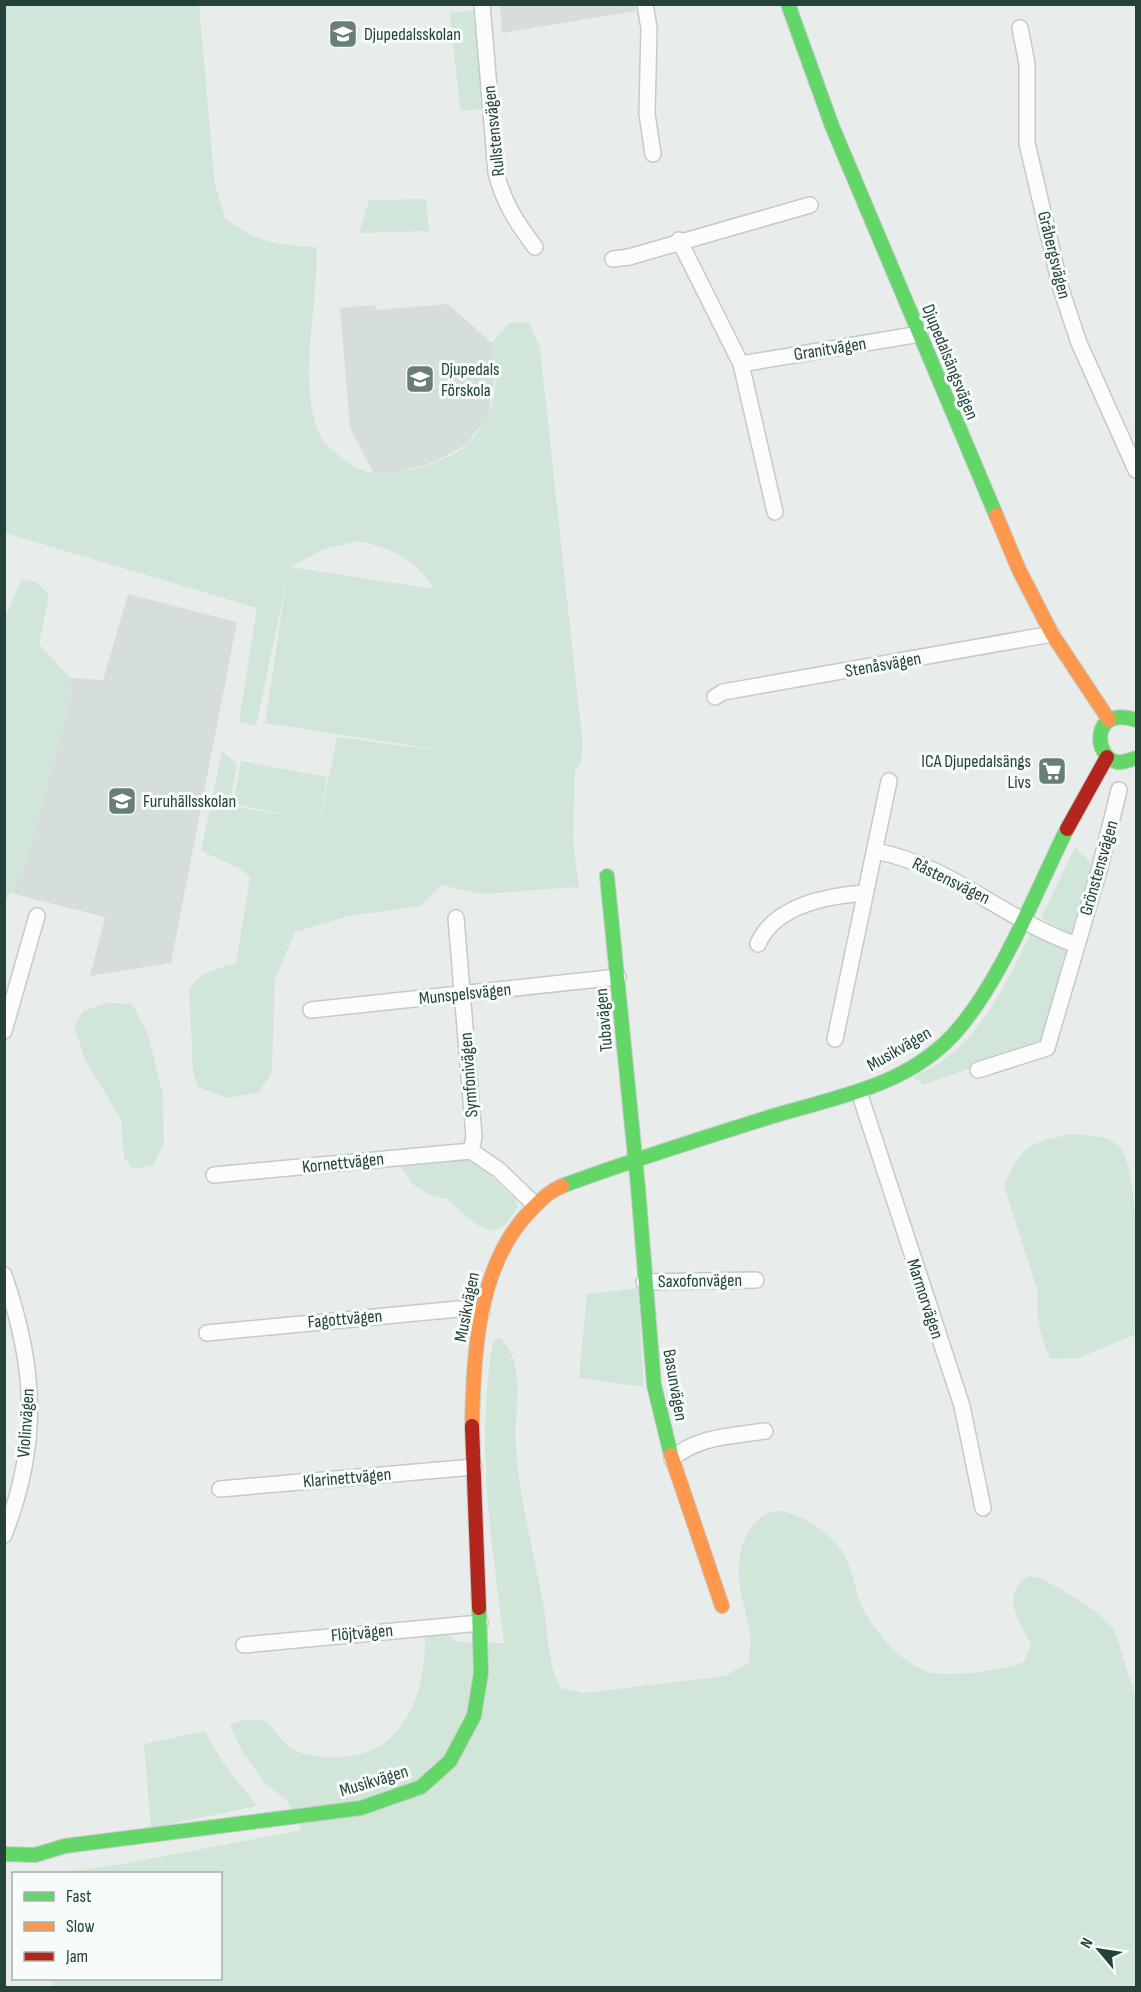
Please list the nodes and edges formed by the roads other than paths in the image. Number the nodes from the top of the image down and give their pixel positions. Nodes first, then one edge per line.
1 (482, 4) edge
2 (645, 4) edge
3 (788, 4) edge
4 (1020, 28) dead end
5 (653, 154) dead end
6 (810, 205) dead end
7 (679, 240) junction
8 (535, 247) dead end
9 (613, 259) dead end
10 (920, 334) junction
11 (741, 364) junction
12 (1137, 470) edge
13 (775, 512) dead end
14 (1052, 634) junction
15 (715, 697) dead end
16 (1108, 720) junction
17 (1137, 720) edge
18 (1107, 757) junction
19 (1137, 758) edge
20 (889, 781) dead end
21 (1119, 790) dead end
22 (875, 851) junction
23 (607, 876) dead end
24 (864, 893) junction
25 (37, 916) dead end
26 (456, 918) dead end
27 (1024, 920) junction
28 (758, 944) dead end
29 (1077, 945) junction
30 (618, 977) junction
31 (464, 995) junction
32 (311, 1010) dead end
33 (4, 1031) edge
34 (835, 1039) dead end
35 (978, 1070) dead end
36 (859, 1092) junction
37 (471, 1151) junction
38 (634, 1161) junction
39 (214, 1175) dead end
40 (533, 1203) junction
41 (4, 1275) edge
42 (756, 1280) dead end
43 (645, 1282) junction
44 (483, 1312) junction
45 (207, 1332) dead end
46 (765, 1431) dead end
47 (672, 1459) junction
48 (474, 1467) junction
49 (220, 1489) dead end
50 (984, 1508) dead end
51 (4, 1535) edge
52 (722, 1606) dead end
53 (480, 1623) junction
54 (244, 1645) dead end
55 (4, 1854) edge

1 - 8 street, Rullstensvägen
2 - 5 street
3 - 10 street, Djupedalsängsvägen
4 - 12 street, Gråbergsvägen
6 - 7 street
7 - 9 street
7 - 11 street
10 - 11 street, Granitvägen
10 - 14 street, Djupedalsängsvägen
11 - 13 street
14 - 15 street, Stenåsvägen
14 - 16 street, Djupedalsängsvägen
16 - 17 street
16 - 18 street
18 - 19 street
18 - 27 street, Musikvägen
20 - 22 street
21 - 29 street, Grönstensvägen
22 - 24 street
22 - 27 street, Råstensvägen
23 - 30 street, Tubavägen
24 - 28 street
24 - 34 street
25 - 33 street
26 - 31 street, Symfonivägen
27 - 29 street
27 - 36 street, Musikvägen
29 - 35 street, Grönstensvägen
30 - 31 street, Munspelsvägen
30 - 38 street, Tubavägen
31 - 32 street, Munspelsvägen
31 - 37 street, Symfonivägen
36 - 38 street, Musikvägen
36 - 50 street, Marmorvägen
37 - 39 street, Kornettvägen
37 - 40 street
38 - 40 street, Musikvägen
38 - 43 street, Basunvägen
40 - 44 street, Musikvägen
41 - 51 street, Violinvägen
42 - 43 street, Saxofonvägen
43 - 47 street, Basunvägen
44 - 45 street, Fagottvägen
44 - 48 street, Musikvägen
46 - 47 street
47 - 52 street, Basunvägen
48 - 49 street, Klarinettvägen
48 - 53 street, Musikvägen
53 - 54 street, Flöjtvägen
53 - 55 street, Musikvägen

